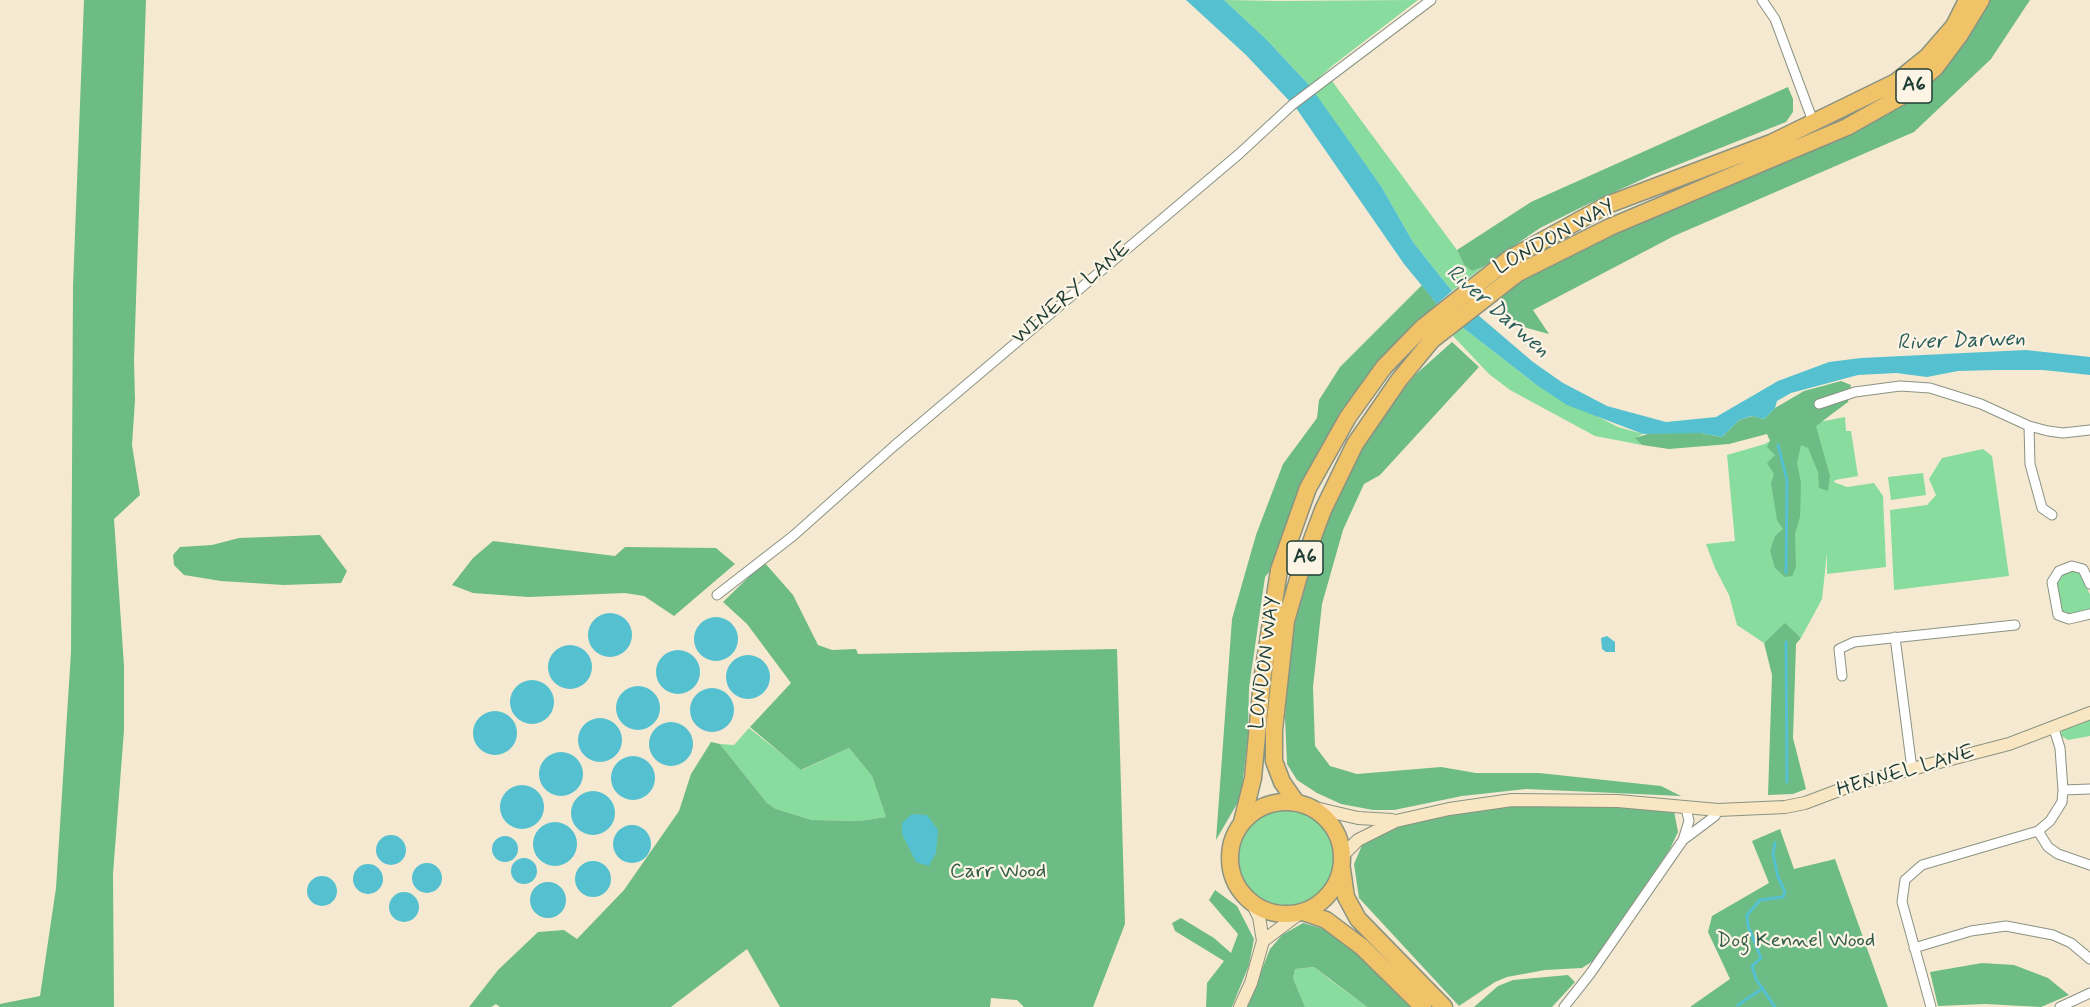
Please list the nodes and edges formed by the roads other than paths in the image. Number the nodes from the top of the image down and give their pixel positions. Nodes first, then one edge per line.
1 (1431, 0) edge
2 (1762, 0) edge
3 (1967, 0) edge
4 (1981, 0) edge
5 (1816, 132) junction
6 (1427, 334) junction
7 (1820, 404) dead end
8 (2029, 426) junction
9 (2090, 430) edge
10 (2052, 515) dead end
11 (2090, 584) edge
12 (717, 595) dead end
13 (2090, 614) edge
14 (2015, 625) dead end
15 (1895, 637) junction
16 (1842, 676) dead end
17 (2090, 713) edge
18 (2054, 729) junction
19 (1912, 769) junction
20 (2090, 789) edge
21 (2063, 790) junction
22 (1304, 804) junction
23 (1686, 808) junction
24 (1718, 810) junction
25 (1396, 821) junction
26 (1242, 822) junction
27 (2038, 831) junction
28 (1683, 840) junction
29 (1343, 861) junction
30 (2090, 865) edge
31 (1252, 903) junction
32 (1301, 912) junction
33 (1263, 941) junction
34 (1914, 948) junction
35 (2090, 958) edge
36 (2090, 993) edge
37 (1240, 1007) edge
38 (1423, 1007) edge
39 (1444, 1007) edge
40 (1564, 1007) edge
41 (1931, 1007) edge
42 (2060, 1007) edge

1 - 12 street, WINERY LANE
2 - 5 street
3 - 5 highway, LONDON WAY / A6
4 - 5 highway, LONDON WAY / A6
5 - 6 highway, LONDON WAY / A6
6 - 22 highway, LONDON WAY / A6
6 - 26 highway, LONDON WAY / A6
7 - 8 street
8 - 9 street
8 - 10 street
11 - 13 street
14 - 15 street
15 - 16 street
15 - 19 street
17 - 18 main road, HENNEL LANE
18 - 19 main road, HENNEL LANE
18 - 21 street
19 - 24 main road, HENNEL LANE
20 - 21 street
21 - 27 street
22 - 25 main road, HENNEL LANE
22 - 26 highway
22 - 29 highway, A6
23 - 24 main road, HENNEL LANE
23 - 25 main road, HENNEL LANE
23 - 28 street
24 - 28 street
25 - 29 main road, HENNEL LANE
26 - 31 highway, A6
27 - 30 street
27 - 34 street
28 - 40 street
29 - 32 highway
29 - 39 highway, A6
31 - 32 highway
31 - 33 main road
32 - 33 main road
32 - 38 highway
33 - 37 main road
34 - 35 street
34 - 41 street
36 - 42 street

